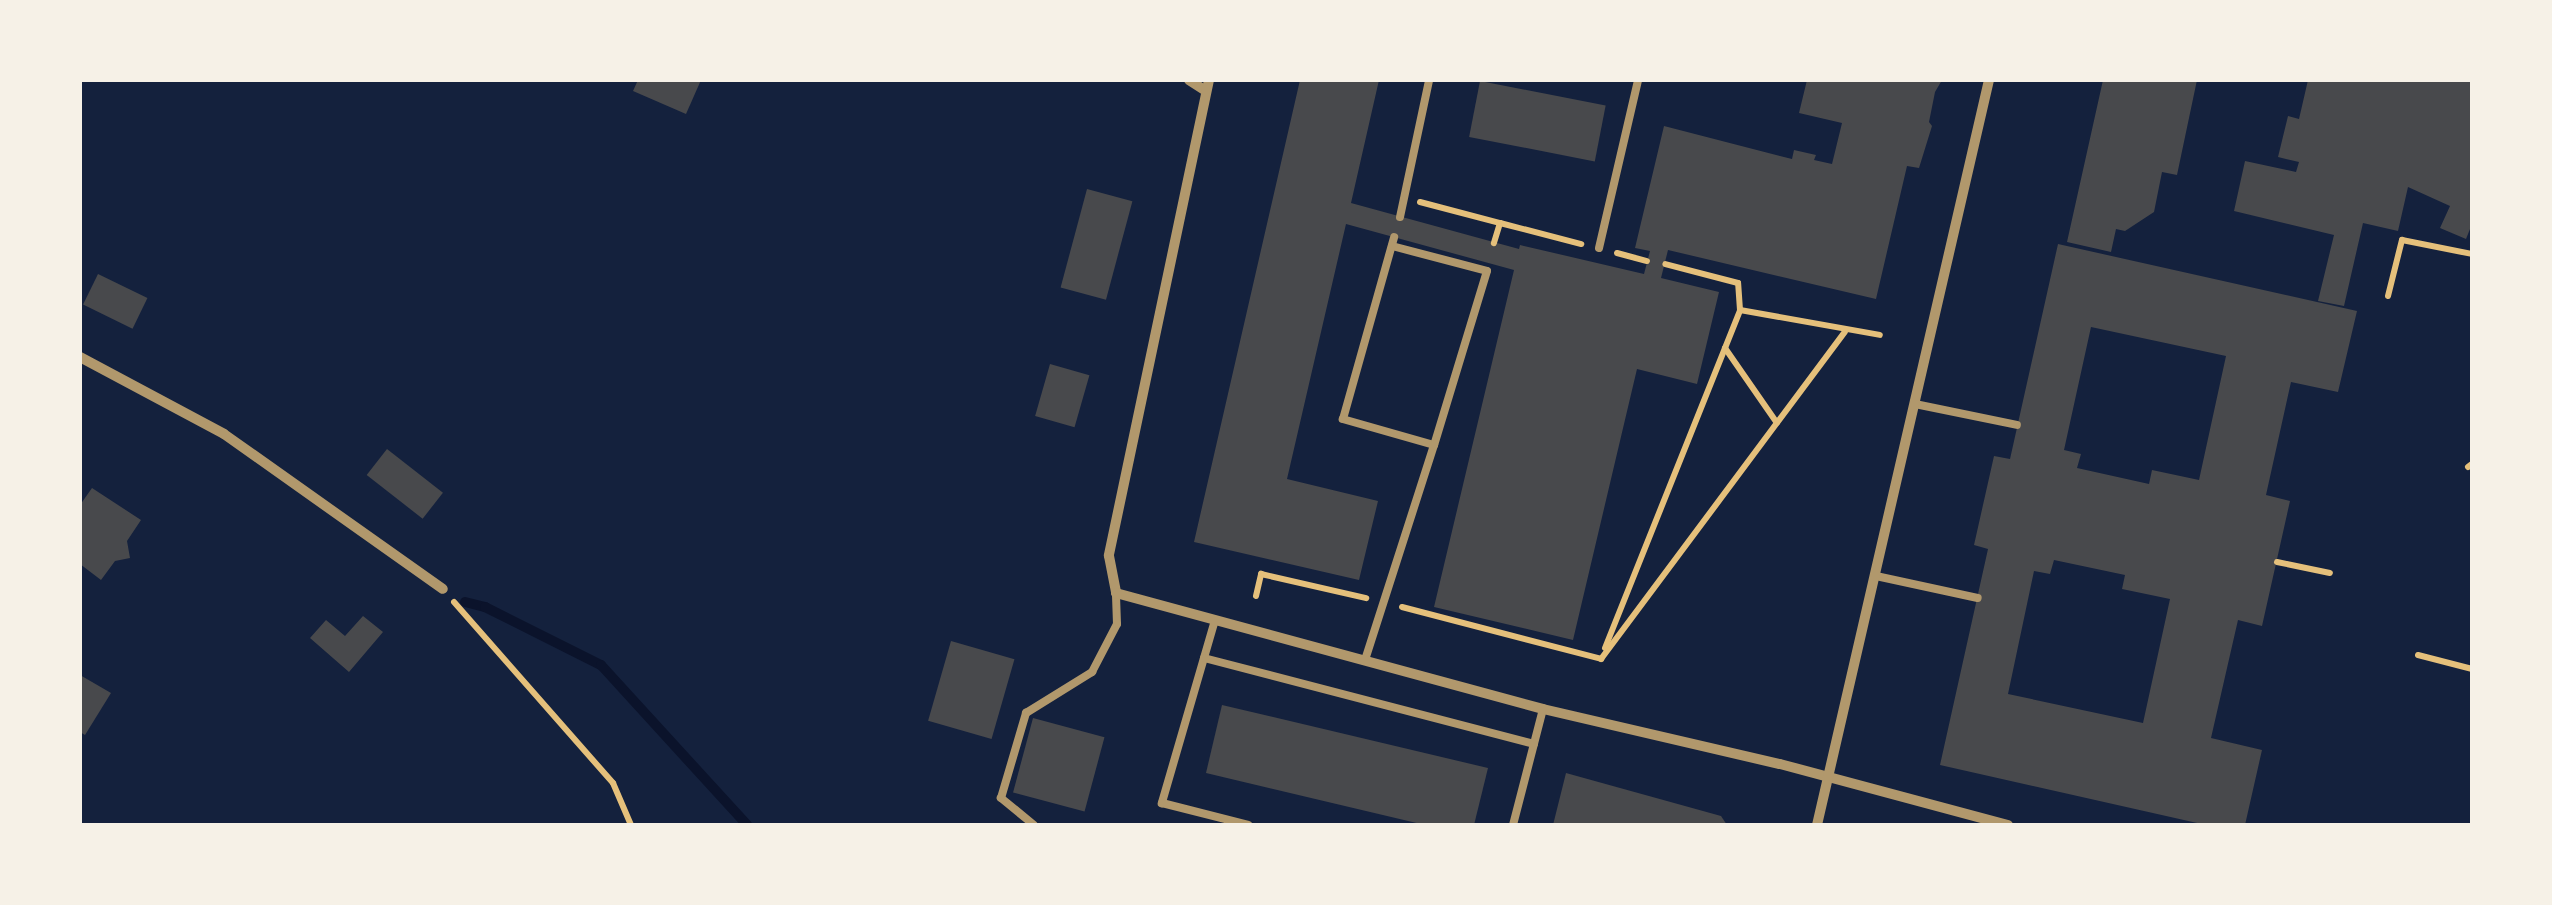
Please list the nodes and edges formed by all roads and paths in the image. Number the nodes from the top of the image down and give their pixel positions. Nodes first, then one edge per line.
1 (1190, 80) edge
2 (1429, 80) edge
3 (1638, 80) edge
4 (1990, 80) edge
5 (1208, 85) edge
6 (1404, 198) junction
7 (1400, 216) dead end
8 (1500, 223) junction
9 (1494, 243) dead end
10 (1600, 248) junction
11 (2472, 254) edge
12 (1648, 261) dead end
13 (1665, 264) dead end
14 (2388, 296) dead end
15 (1740, 310) junction
16 (1845, 332) junction
17 (1880, 335) dead end
18 (1725, 348) junction
19 (80, 357) edge
20 (1915, 404) junction
21 (1778, 422) junction
22 (2017, 426) dead end
23 (1434, 445) junction
24 (2277, 562) dead end
25 (2330, 573) dead end
26 (1876, 576) junction
27 (443, 589) joint
28 (1116, 593) junction
29 (1256, 596) dead end
30 (1978, 598) dead end
31 (1384, 603) junction
32 (1215, 620) junction
33 (2418, 655) dead end
34 (1204, 658) junction
35 (1601, 659) junction
36 (1365, 660) junction
37 (2472, 669) edge
38 (1543, 710) junction
39 (1534, 744) junction
40 (1829, 776) junction
41 (631, 825) edge
42 (1034, 825) edge
43 (1248, 825) edge
44 (1513, 825) edge
45 (1817, 825) edge
46 (2008, 825) edge

1 - 5 street
2 - 6 lane
3 - 10 lane
4 - 20 street
5 - 28 street
6 - 7 lane
6 - 8 path
8 - 9 path
8 - 10 path
10 - 12 path
11 - 14 path
13 - 15 path
15 - 16 path
15 - 18 path
16 - 17 path
16 - 21 path
18 - 21 path
18 - 35 path
19 - 27 street
20 - 22 lane
20 - 26 street
21 - 35 path
23 - 23 lane
23 - 31 lane
24 - 25 path
26 - 30 lane
26 - 40 street
27 - 41 path
28 - 32 street
28 - 42 lane
29 - 31 path
31 - 35 path
31 - 36 lane
32 - 34 lane
32 - 36 street
33 - 37 path
34 - 39 lane
34 - 43 lane
36 - 38 street
38 - 39 lane
38 - 40 street
39 - 44 lane
40 - 45 street
40 - 46 street

